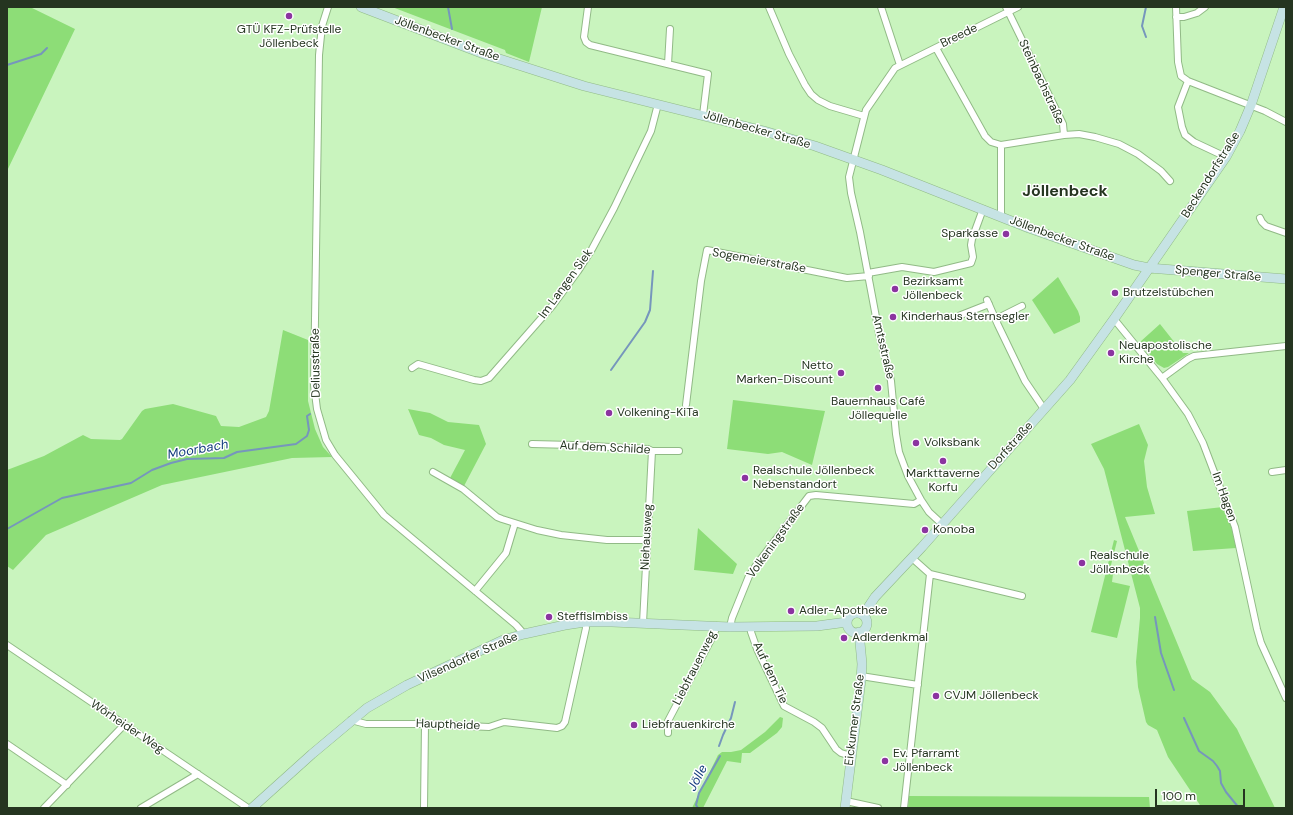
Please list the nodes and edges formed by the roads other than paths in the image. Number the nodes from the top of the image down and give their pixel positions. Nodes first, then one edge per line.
1 (328, 7) edge
2 (361, 7) edge
3 (588, 7) edge
4 (769, 7) edge
5 (881, 7) edge
6 (1018, 7) edge
7 (1176, 7) edge
8 (1204, 7) edge
9 (1284, 7) edge
10 (1007, 10) edge
11 (1176, 17) junction
12 (670, 29) dead end
13 (936, 48) junction
14 (668, 64) junction
15 (900, 64) junction
16 (1188, 81) junction
17 (658, 104) junction
18 (1251, 105) junction
19 (703, 115) junction
20 (864, 116) junction
21 (1286, 122) edge
22 (1064, 135) junction
23 (1001, 145) junction
24 (1226, 157) junction
25 (853, 159) junction
26 (1170, 182) dead end
27 (983, 209) junction
28 (1001, 217) junction
29 (1260, 218) dead end
30 (1286, 233) edge
31 (1149, 268) junction
32 (868, 275) junction
33 (1286, 280) edge
34 (1022, 306) dead end
35 (961, 315) dead end
36 (996, 319) junction
37 (1114, 320) junction
38 (1286, 346) edge
39 (412, 368) dead end
40 (1162, 378) junction
41 (686, 405) dead end
42 (1044, 409) junction
43 (532, 444) dead end
44 (652, 451) junction
45 (679, 451) dead end
46 (1286, 470) edge
47 (433, 472) dead end
48 (1272, 472) dead end
49 (921, 500) junction
50 (515, 523) junction
51 (942, 524) junction
52 (647, 540) junction
53 (912, 558) junction
54 (930, 574) junction
55 (475, 591) junction
56 (1022, 596) dead end
57 (863, 614) junction
58 (585, 622) junction
59 (847, 622) junction
60 (643, 623) junction
61 (717, 626) junction
62 (730, 627) junction
63 (751, 627) junction
64 (859, 632) junction
65 (524, 634) junction
66 (7, 645) edge
67 (861, 676) junction
68 (918, 685) junction
69 (1286, 698) edge
70 (351, 720) junction
71 (425, 724) junction
72 (124, 725) junction
73 (668, 732) dead end
74 (7, 744) edge
75 (851, 756) junction
76 (198, 774) junction
77 (67, 785) junction
78 (845, 805) edge
79 (44, 808) edge
80 (141, 808) edge
81 (248, 808) edge
82 (252, 808) edge
83 (424, 808) edge
84 (878, 808) edge
85 (904, 808) edge

1 - 55 street, Deliusstraße
2 - 17 main road, Jöllenbecker Straße
3 - 14 street
4 - 20 street
5 - 15 street
6 - 10 street, Breede
7 - 11 street
8 - 11 street
9 - 18 main road, Beckendorfstraße
10 - 13 street, Breede
10 - 22 street, Steinbachstraße
11 - 16 street
12 - 14 street
13 - 15 street, Breede
13 - 23 street
14 - 19 street
15 - 20 street, Amtsstraße
16 - 18 street
16 - 24 street
17 - 19 main road, Jöllenbecker Straße
17 - 39 street, Im Langen Siek
18 - 21 street
18 - 24 main road, Beckendorfstraße
19 - 25 main road, Jöllenbecker Straße
20 - 25 street, Amtsstraße
22 - 23 street
22 - 26 street, Steinbachstraße
23 - 28 street
24 - 31 main road, Beckendorfstraße
25 - 27 main road, Jöllenbecker Straße
25 - 32 street, Amtsstraße
27 - 28 main road, Jöllenbecker Straße
27 - 32 street
28 - 31 main road, Jöllenbecker Straße
29 - 30 street
31 - 33 main road, Spenger Straße
31 - 37 main road, Dorfstraße
32 - 41 street, Sogemeierstraße
32 - 49 street, Amtsstraße
34 - 36 street
35 - 36 street
36 - 42 street
37 - 40 street, Im Hagen
37 - 42 main road, Dorfstraße
38 - 40 street
40 - 69 street, Im Hagen
42 - 51 main road, Dorfstraße
43 - 44 street, Auf dem Schilde
44 - 45 street, Auf dem Schilde
44 - 52 street, Niehausweg
46 - 48 street
47 - 50 street
49 - 51 street, Amtsstraße
49 - 62 street, Volkeningstraße
50 - 52 street
50 - 55 street
51 - 53 main road, Dorfstraße
52 - 60 street, Niehausweg
53 - 54 street
53 - 57 main road, Dorfstraße
54 - 56 street
54 - 68 street
55 - 65 street, Deliusstraße
57 - 59 main road
57 - 64 main road
58 - 60 main road, Vilsendorfer Straße
58 - 65 main road, Vilsendorfer Straße
58 - 71 street, Hauptheide
59 - 63 main road, Vilsendorfer Straße
59 - 64 main road
60 - 61 main road, Vilsendorfer Straße
61 - 62 main road, Vilsendorfer Straße
61 - 73 street, Liebfrauenweg
62 - 63 main road, Vilsendorfer Straße
63 - 75 street, Auf dem Tie
64 - 67 main road, Eickumer Straße
65 - 70 main road, Vilsendorfer Straße
66 - 72 street, Wörheider Weg
67 - 68 street
67 - 75 main road, Eickumer Straße
68 - 85 street
70 - 71 street, Hauptheide
70 - 82 main road, Vilsendorfer Straße
71 - 83 street
72 - 76 street, Wörheider Weg
72 - 77 street
74 - 77 street
75 - 78 main road, Eickumer Straße
76 - 80 street
76 - 81 street, Wörheider Weg
77 - 79 street
78 - 84 street

